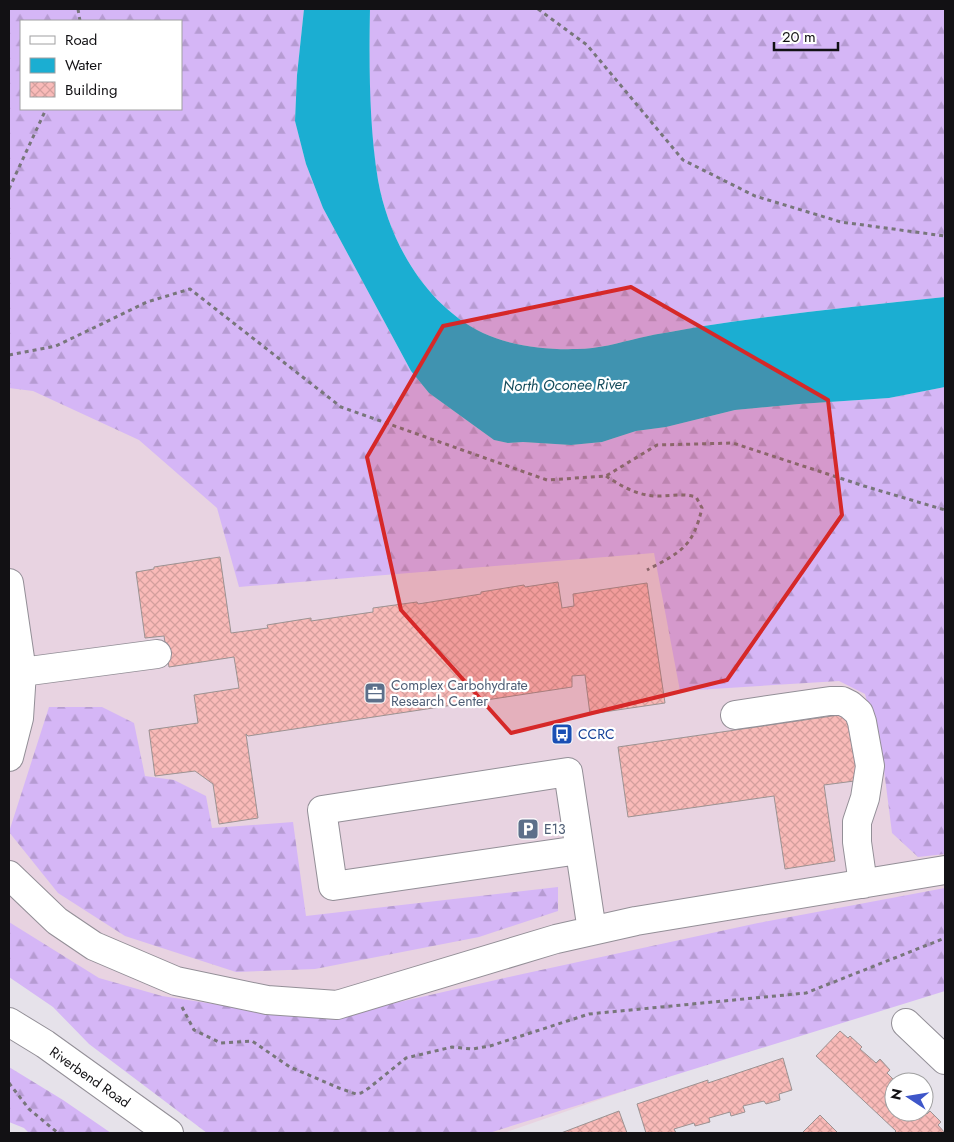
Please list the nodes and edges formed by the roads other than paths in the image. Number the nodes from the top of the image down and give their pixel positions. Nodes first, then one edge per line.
1 (9, 584) edge
2 (12, 626) edge
3 (157, 654) dead end
4 (18, 685) edge
5 (734, 715) dead end
6 (9, 757) edge
7 (579, 850) junction
8 (945, 870) edge
9 (9, 875) edge
10 (863, 884) junction
11 (592, 931) junction
12 (9, 1022) edge
13 (906, 1023) dead end
14 (945, 1060) edge
15 (169, 1133) edge

1 - 2 street
2 - 4 street
3 - 4 street
4 - 6 street
5 - 10 street
7 - 7 street
7 - 11 street
8 - 10 street
9 - 11 street
10 - 11 street
12 - 15 street, Riverbend Road
13 - 14 street

